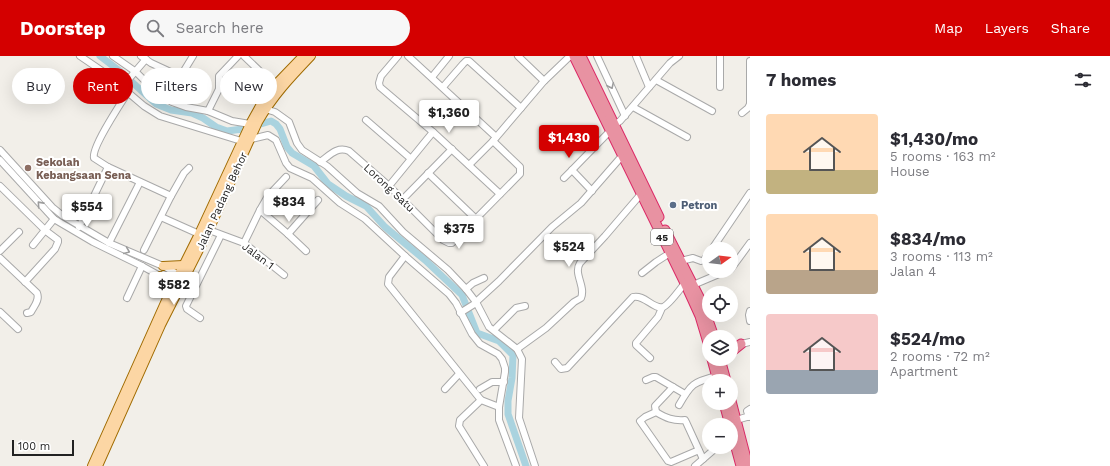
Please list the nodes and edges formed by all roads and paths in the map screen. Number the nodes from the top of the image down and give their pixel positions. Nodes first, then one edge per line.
1 (80, 56) edge
2 (113, 56) edge
3 (155, 56) edge
4 (193, 56) edge
5 (238, 56) edge
6 (244, 56) edge
7 (301, 56) edge
8 (311, 56) edge
9 (398, 56) edge
10 (408, 56) edge
11 (449, 56) edge
12 (518, 56) edge
13 (569, 56) edge
14 (581, 56) edge
15 (597, 56) edge
16 (636, 56) edge
17 (678, 56) edge
18 (720, 56) edge
19 (146, 59) edge
20 (750, 61) edge
21 (98, 68) edge
22 (126, 68) edge
23 (133, 75) joint
24 (432, 77) junction
25 (656, 80) junction
26 (544, 82) junction
27 (279, 85) junction
28 (443, 87) junction
29 (649, 87) junction
30 (720, 88) dead end
31 (750, 89) edge
32 (133, 96) edge
33 (120, 104) edge
34 (632, 107) junction
35 (521, 108) junction
36 (265, 109) junction
37 (208, 111) junction
38 (712, 111) dead end
39 (742, 113) dead end
40 (625, 116) junction
41 (366, 120) dead end
42 (254, 123) junction
43 (611, 128) junction
44 (433, 132) junction
45 (687, 137) dead end
46 (247, 139) junction
47 (494, 139) junction
48 (452, 149) junction
49 (0, 150) edge
50 (622, 156) junction
51 (410, 158) junction
52 (0, 160) edge
53 (320, 162) junction
54 (469, 165) junction
55 (108, 167) junction
56 (189, 168) dead end
57 (572, 170) junction
58 (428, 174) junction
59 (286, 177) dead end
60 (564, 178) dead end
61 (140, 182) junction
62 (0, 186) edge
63 (388, 186) junction
64 (592, 191) junction
65 (750, 193) edge
66 (2, 194) edge
67 (500, 194) junction
68 (641, 194) junction
69 (171, 196) junction
70 (318, 200) dead end
71 (402, 200) junction
72 (260, 210) junction
73 (161, 217) junction
74 (54, 219) junction
75 (476, 220) junction
76 (79, 227) junction
77 (209, 230) junction
78 (46, 231) junction
79 (19, 232) dead end
80 (663, 233) junction
81 (199, 234) junction
82 (288, 234) junction
83 (221, 235) junction
84 (717, 242) edge
85 (109, 243) junction
86 (244, 243) junction
87 (750, 243) edge
88 (33, 245) dead end
89 (144, 250) dead end
90 (0, 251) edge
91 (306, 251) dead end
92 (670, 253) junction
93 (405, 256) junction
94 (0, 258) edge
95 (738, 259) edge
96 (681, 261) junction
97 (702, 261) edge
98 (183, 265) junction
99 (142, 266) junction
100 (163, 266) junction
101 (642, 273) dead end
102 (284, 275) dead end
103 (160, 276) junction
104 (484, 278) dead end
105 (707, 278) edge
106 (180, 280) junction
107 (25, 282) junction
108 (689, 284) junction
109 (466, 288) junction
110 (168, 296) junction
111 (126, 298) dead end
112 (475, 303) junction
113 (525, 306) dead end
114 (662, 308) junction
115 (702, 308) edge
116 (750, 311) edge
117 (0, 312) edge
118 (462, 312) junction
119 (27, 313) dead end
120 (200, 318) dead end
121 (750, 321) edge
122 (18, 329) dead end
123 (494, 330) junction
124 (704, 330) edge
125 (518, 349) junction
126 (650, 358) dead end
127 (555, 362) dead end
128 (459, 374) junction
129 (646, 380) dead end
130 (702, 380) edge
131 (504, 382) junction
132 (673, 387) junction
133 (480, 388) dead end
134 (445, 390) dead end
135 (685, 394) junction
136 (481, 400) junction
137 (679, 405) dead end
138 (499, 408) junction
139 (750, 409) edge
140 (656, 412) junction
141 (749, 416) edge
142 (738, 424) edge
143 (738, 442) edge
144 (699, 450) junction
145 (738, 453) edge
146 (708, 454) edge
147 (703, 459) junction
148 (92, 466) edge
149 (98, 466) edge
150 (484, 466) edge
151 (516, 466) edge
152 (536, 466) edge
153 (695, 466) edge
154 (741, 466) edge
155 (748, 466) edge

1 - 21 street
2 - 22 street
3 - 19 street
4 - 19 street
5 - 37 street
6 - 27 street
7 - 27 main road, Jalan Padang Behor
8 - 27 main road, Jalan Padang Behor
9 - 44 street
10 - 24 street
11 - 24 street
12 - 26 street
13 - 26 street
13 - 43 highway, 45
14 - 43 highway, 45
15 -> 40 street
16 - 29 street
17 - 25 street
18 - 30 street
19 - 23 street
20 - 31 street
23 - 37 street
24 - 28 street
25 - 29 street
25 - 38 street
26 - 35 street
27 - 36 main road, Jalan Padang Behor
27 - 42 main road, Jalan Padang Behor
28 - 35 street
28 - 47 street
29 - 34 street
31 - 39 street
32 - 46 street
33 - 55 street
34 - 40 street
34 - 45 street
35 - 47 street
36 - 42 main road, Jalan Padang Behor
36 - 53 street
37 - 42 street
40 - 43 street
41 - 51 street
42 - 46 main road, Jalan Padang Behor
43 - 50 highway, 45
43 - 57 street
43 - 80 highway, 45
44 - 48 street
44 - 51 street
46 - 77 main road, Jalan Padang Behor
46 - 81 main road, Jalan Padang Behor
46 - 93 street
47 - 54 street
47 - 67 street, Lorong Satu
48 - 54 street
48 - 58 street
49 - 76 street
50 - 64 street
50 - 68 highway, 45
51 - 63 street
74 -> 52 street
53 - 63 street, Lorong Satu
53 - 109 street
54 - 67 street
55 - 61 street
55 - 76 street
56 - 69 street
57 - 60 street
57 - 64 street
58 - 71 street
58 - 75 street
59 - 72 street
61 - 69 street
61 - 85 street
62 - 66 street
63 - 71 street, Lorong Satu
64 - 112 street
65 - 84 street
66 - 78 street
67 - 75 street, Lorong Satu
68 - 80 highway, 45
68 - 125 street
69 - 73 street
70 - 82 street
71 - 75 street, Lorong Satu
72 - 82 street
72 - 86 street
73 - 81 street
73 - 89 street
74 - 78 street
74 - 99 street
76 - 85 street
77 - 83 street, Jalan 1
77 - 106 main road, Jalan Padang Behor
78 - 88 street
78 - 107 street
79 - 90 street
80 - 92 highway, 45
80 - 96 highway, 45
81 - 98 main road, Jalan Padang Behor
82 - 91 street
83 - 86 street, Jalan 1
83 - 120 street
85 -> 100 street
86 - 102 street, Jalan 1
87 - 95 street
92 - 101 street
92 - 108 highway, 45
93 - 118 street
93 - 128 street
94 - 107 street
96 - 97 street
96 - 108 highway, 45
98 - 100 main road
98 - 106 main road, Jalan Padang Behor
99 - 103 street
99 - 111 street
100 - 106 street
103 - 106 street
103 - 110 main road
104 - 109 street
105 - 108 street
106 - 110 main road, Jalan Padang Behor
106 - 149 main road, Jalan Padang Behor
107 - 119 street
108 - 114 street
108 - 115 highway, 45
108 - 124 highway, 45
109 - 112 street
110 - 148 main road, Jalan Padang Behor
112 - 118 street
112 - 123 street
113 - 123 street
114 - 126 street
114 - 127 street
116 - 121 street
117 - 122 street
118 - 131 street
123 - 125 street
125 - 152 street
128 - 134 street
128 - 136 street
129 - 132 street
130 - 135 street
131 - 133 street
131 - 138 street
132 - 135 street
132 - 140 street
135 - 137 street
136 - 138 street
136 - 150 street
138 - 151 street
139 - 141 street
140 - 144 street
140 - 144 street
141 - 142 street
143 - 155 highway
144 - 147 street
145 - 154 highway
146 - 147 street
147 - 153 street

